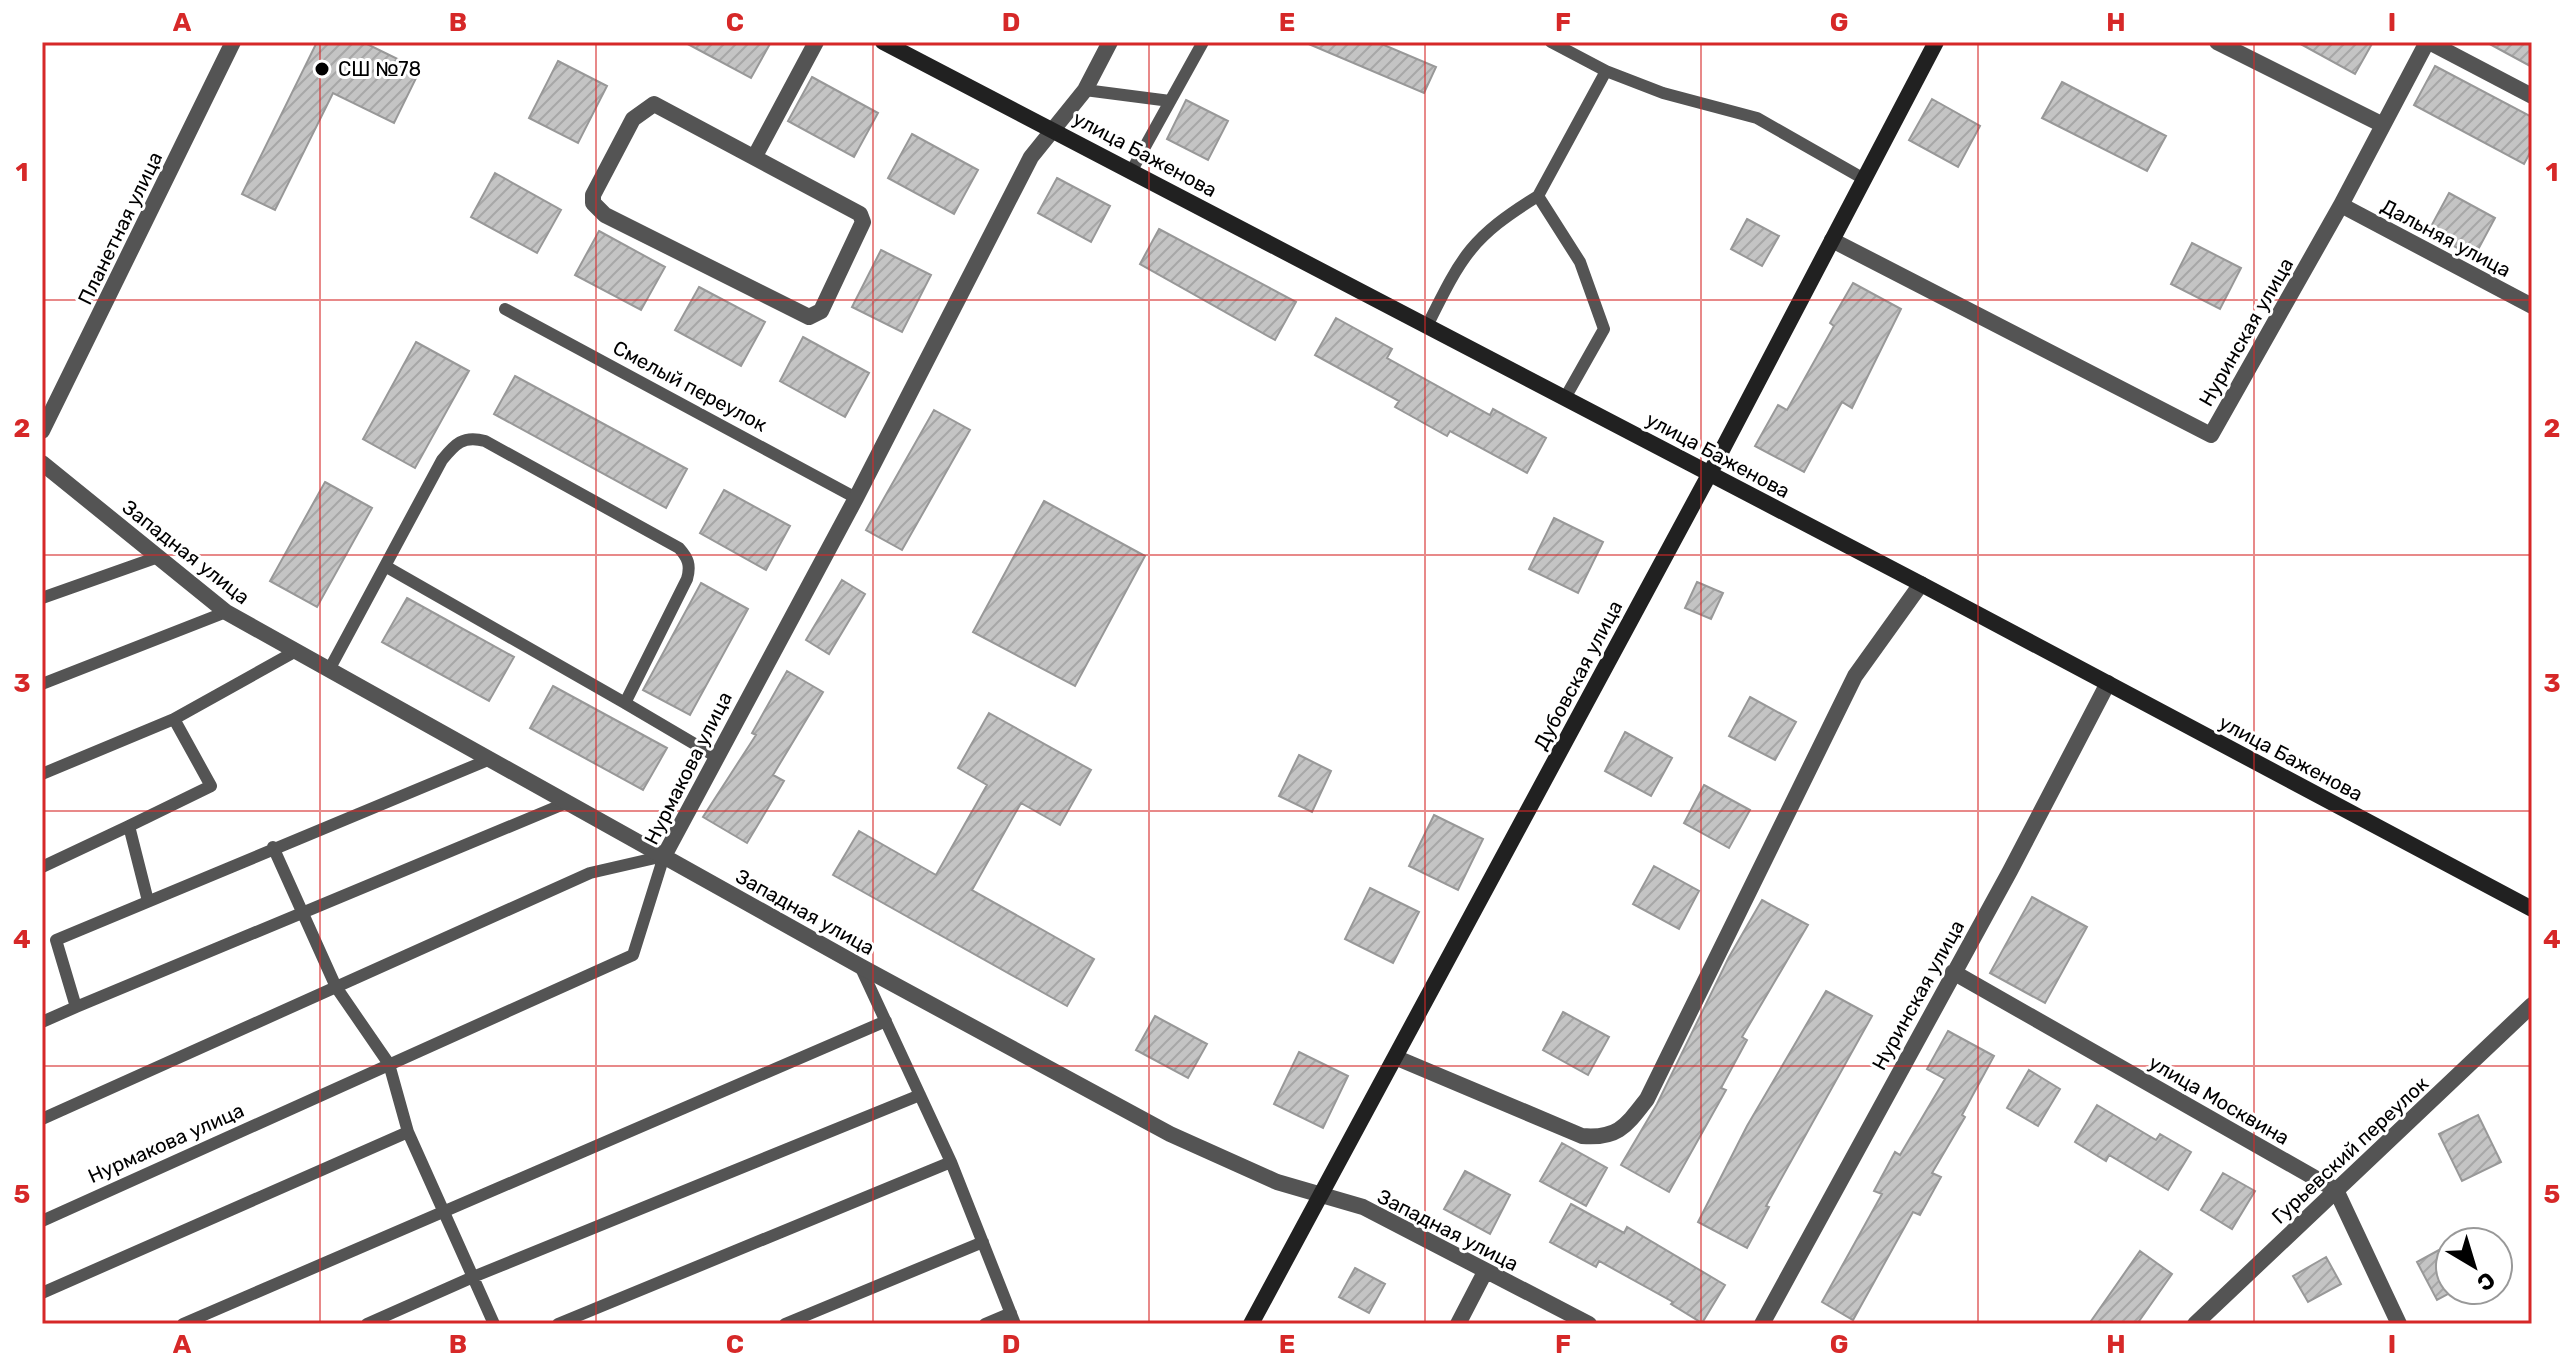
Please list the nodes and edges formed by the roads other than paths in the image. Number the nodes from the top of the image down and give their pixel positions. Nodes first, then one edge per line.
1 (233, 42) edge
2 (816, 42) edge
3 (883, 42) edge
4 (1203, 42) edge
5 (1551, 42) edge
6 (1936, 42) edge
7 (2217, 42) edge
8 (2428, 42) edge
9 (1113, 45) edge
10 (1572, 47) edge
11 (1606, 71) junction
12 (1085, 90) junction
13 (2532, 96) edge
14 (1170, 101) junction
15 (2383, 125) junction
16 (1055, 129) junction
17 (755, 156) junction
18 (1132, 170) junction
19 (1864, 179) junction
20 (1538, 196) junction
21 (2341, 205) junction
22 (1832, 240) junction
23 (2532, 306) edge
24 (505, 309) dead end
25 (1427, 326) junction
26 (1565, 398) junction
27 (42, 431) edge
28 (42, 463) edge
29 (1710, 473) junction
30 (856, 498) junction
31 (158, 557) junction
32 (385, 566) junction
33 (1921, 584) junction
34 (42, 598) edge
35 (226, 612) junction
36 (296, 651) junction
37 (329, 670) junction
38 (2108, 683) junction
39 (42, 684) edge
40 (625, 703) junction
41 (174, 719) junction
42 (715, 756) junction
43 (488, 760) junction
44 (42, 774) edge
45 (566, 803) junction
46 (129, 826) junction
47 (273, 847) junction
48 (664, 856) junction
49 (42, 867) edge
50 (148, 901) junction
51 (2532, 909) edge
52 (302, 913) junction
53 (860, 966) junction
54 (1953, 972) junction
55 (336, 987) junction
56 (2532, 1005) edge
57 (76, 1007) junction
58 (886, 1021) junction
59 (42, 1022) edge
60 (1397, 1058) junction
61 (389, 1064) junction
62 (920, 1095) junction
63 (42, 1119) edge
64 (408, 1132) junction
65 (951, 1162) junction
66 (2336, 1190) junction
67 (1322, 1198) junction
68 (443, 1210) junction
69 (42, 1221) edge
70 (983, 1242) junction
71 (1485, 1272) junction
72 (473, 1277) junction
73 (42, 1293) edge
74 (1013, 1318) edge
75 (183, 1324) edge
76 (367, 1324) edge
77 (494, 1324) edge
78 (558, 1324) edge
79 (785, 1324) edge
80 (985, 1324) edge
81 (1251, 1324) edge
82 (1458, 1324) edge
83 (1589, 1324) edge
84 (1762, 1324) edge
85 (2195, 1324) edge
86 (2399, 1324) edge

1 - 27 street, Планетная улица
2 - 17 street
3 - 16 main road, улица Баженова
4 - 14 lane
5 - 10 lane
6 - 19 main road, Дубовская улица
7 - 15 street
8 - 13 street
8 - 15 street, Нуринская улица
9 - 12 street, Нурмакова улица
10 - 11 lane
11 - 19 lane
11 - 20 lane
12 - 14 lane
12 - 16 street, Нурмакова улица
14 - 18 lane
15 - 21 street, Нуринская улица
16 - 18 main road, улица Баженова
16 - 30 street, Нурмакова улица
17 - 17 street
18 - 25 main road, улица Баженова
19 - 22 main road, Дубовская улица
20 - 25 lane
20 - 26 lane
21 - 22 street, Нуринская улица
21 - 23 street, Дальняя улица
22 - 29 main road, Дубовская улица
24 - 30 lane, Смелый переулок
25 - 26 main road, улица Баженова
26 - 29 main road, улица Баженова
28 - 31 street, Западная улица
29 - 33 main road, улица Баженова
29 - 60 main road, Дубовская улица
30 - 42 street, Нурмакова улица
31 - 34 lane
31 - 35 street, Западная улица
32 - 37 lane
32 - 40 lane
32 - 40 lane
33 - 38 main road, улица Баженова
33 - 60 street
35 - 36 street, Западная улица
35 - 39 lane
36 - 37 street, Западная улица
36 - 41 lane
37 - 43 street, Западная улица
38 - 51 main road, улица Баженова
38 - 54 street, Нуринская улица
40 - 42 lane
41 - 44 lane
41 - 46 lane
42 - 48 street, Нурмакова улица
43 - 45 street, Западная улица
43 - 47 lane
45 - 48 street, Западная улица
45 - 52 lane
46 - 49 lane
46 - 50 lane
47 - 50 lane
47 - 52 lane
48 - 53 street, Западная улица
48 - 55 lane
48 - 61 lane, Нурмакова улица
50 - 57 lane
52 - 55 lane
52 - 57 lane
53 - 58 lane
53 - 67 street, Западная улица
54 - 66 street, улица Москвина
54 - 84 street, Нуринская улица
55 - 61 lane
55 - 63 lane
56 - 66 street, Гурьевский переулок
57 - 59 lane
58 - 62 lane
58 - 68 lane
60 - 67 main road, Дубовская улица
61 - 64 lane
61 - 69 lane, Нурмакова улица
62 - 65 lane
62 - 72 lane
64 - 68 lane
64 - 73 lane
65 - 70 lane
65 - 78 lane
66 - 85 street, Гурьевский переулок
66 - 86 street
67 - 71 street, Западная улица
67 - 81 main road, Дубовская улица
68 - 72 lane
68 - 75 lane
70 - 74 lane
70 - 79 lane
71 - 82 street
71 - 83 street, Западная улица
72 - 76 lane
72 - 77 lane
74 - 80 lane

